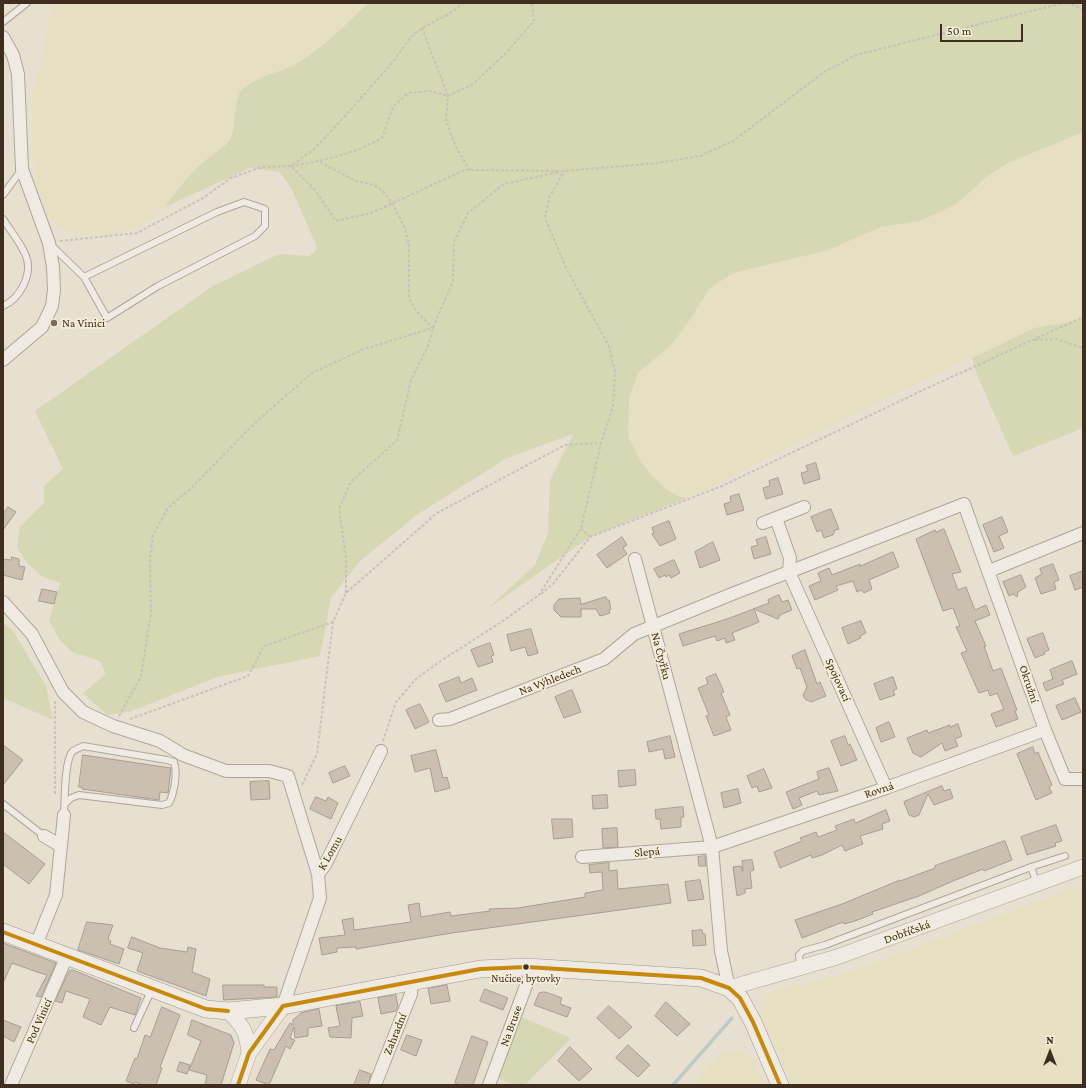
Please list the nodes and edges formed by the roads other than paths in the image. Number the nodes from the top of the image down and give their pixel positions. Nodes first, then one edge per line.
1 (27, 3) edge
2 (3, 22) edge
3 (3, 37) edge
4 (22, 169) junction
5 (3, 195) edge
6 (3, 219) edge
7 (49, 243) junction
8 (84, 277) junction
9 (3, 306) edge
10 (3, 360) edge
11 (964, 504) joint
12 (804, 506) dead end
13 (776, 518) junction
14 (763, 523) dead end
15 (1083, 533) edge
16 (635, 559) dead end
17 (989, 571) junction
18 (789, 572) junction
19 (3, 602) edge
20 (654, 627) junction
21 (439, 720) dead end
22 (1045, 730) junction
23 (381, 751) road end
24 (1083, 779) edge
25 (886, 788) junction
26 (3, 804) edge
27 (64, 810) junction
28 (44, 836) joint
29 (61, 846) junction
30 (712, 847) junction
31 (1065, 856) dead end
32 (582, 857) dead end
33 (1031, 867) junction
34 (1083, 867) edge
35 (318, 874) junction
36 (1037, 884) junction
37 (921, 908) junction
38 (925, 920) junction
39 (3, 932) edge
40 (36, 945) junction
41 (67, 956) junction
42 (533, 967) junction
43 (800, 969) junction
44 (412, 982) junction
45 (729, 988) junction
46 (152, 989) junction
47 (283, 1006) junction
48 (228, 1011) junction
49 (134, 1028) dead end
50 (249, 1053) junction
51 (11, 1085) edge
52 (238, 1085) edge
53 (375, 1085) edge
54 (489, 1085) edge
55 (780, 1085) edge

1 - 2 lane
3 - 4 street
4 - 5 lane
4 - 7 street
6 - 9 lane
7 - 8 lane
7 - 10 street
8 - 8 lane
11 - 17 street, Okružní
11 - 18 street, Na Čtyřku
12 - 13 street
13 - 14 street
13 - 18 street
15 - 17 street
16 - 20 street
17 - 22 street, Okružní
18 - 20 street, Na Čtyřku
18 - 25 street, Spojovací
19 - 35 street
20 - 21 street, Na Výhledech
20 - 30 street, Na Čtyřku
22 - 24 street, Okružní
22 - 25 street, Rovná
23 - 35 street, K Lomu
25 - 30 street, Rovná
26 - 28 lane
27 - 27 lane
27 - 29 street
28 - 29 street
29 - 40 street
30 - 32 street, Slepá
30 - 45 street, Na Čtyřku
31 - 33 lane
33 - 36 lane
33 - 37 lane
34 - 36 street, Dobříčská
35 - 47 street, K Lomu
36 - 38 street, Dobříčská
37 - 38 lane
37 - 43 lane
38 - 43 street, Dobříčská
39 - 40 main road
40 - 41 main road
41 - 46 main road
41 - 51 street, Pod Vinicí
42 - 44 main road
42 - 45 main road
42 - 54 street, Na Bruse
43 - 45 street, Dobříčská
44 - 47 main road
44 - 53 street, Zahradní
45 - 55 main road
46 - 48 main road
46 - 49 lane
47 - 48 main road
47 - 50 street
48 - 50 street
50 - 52 street

